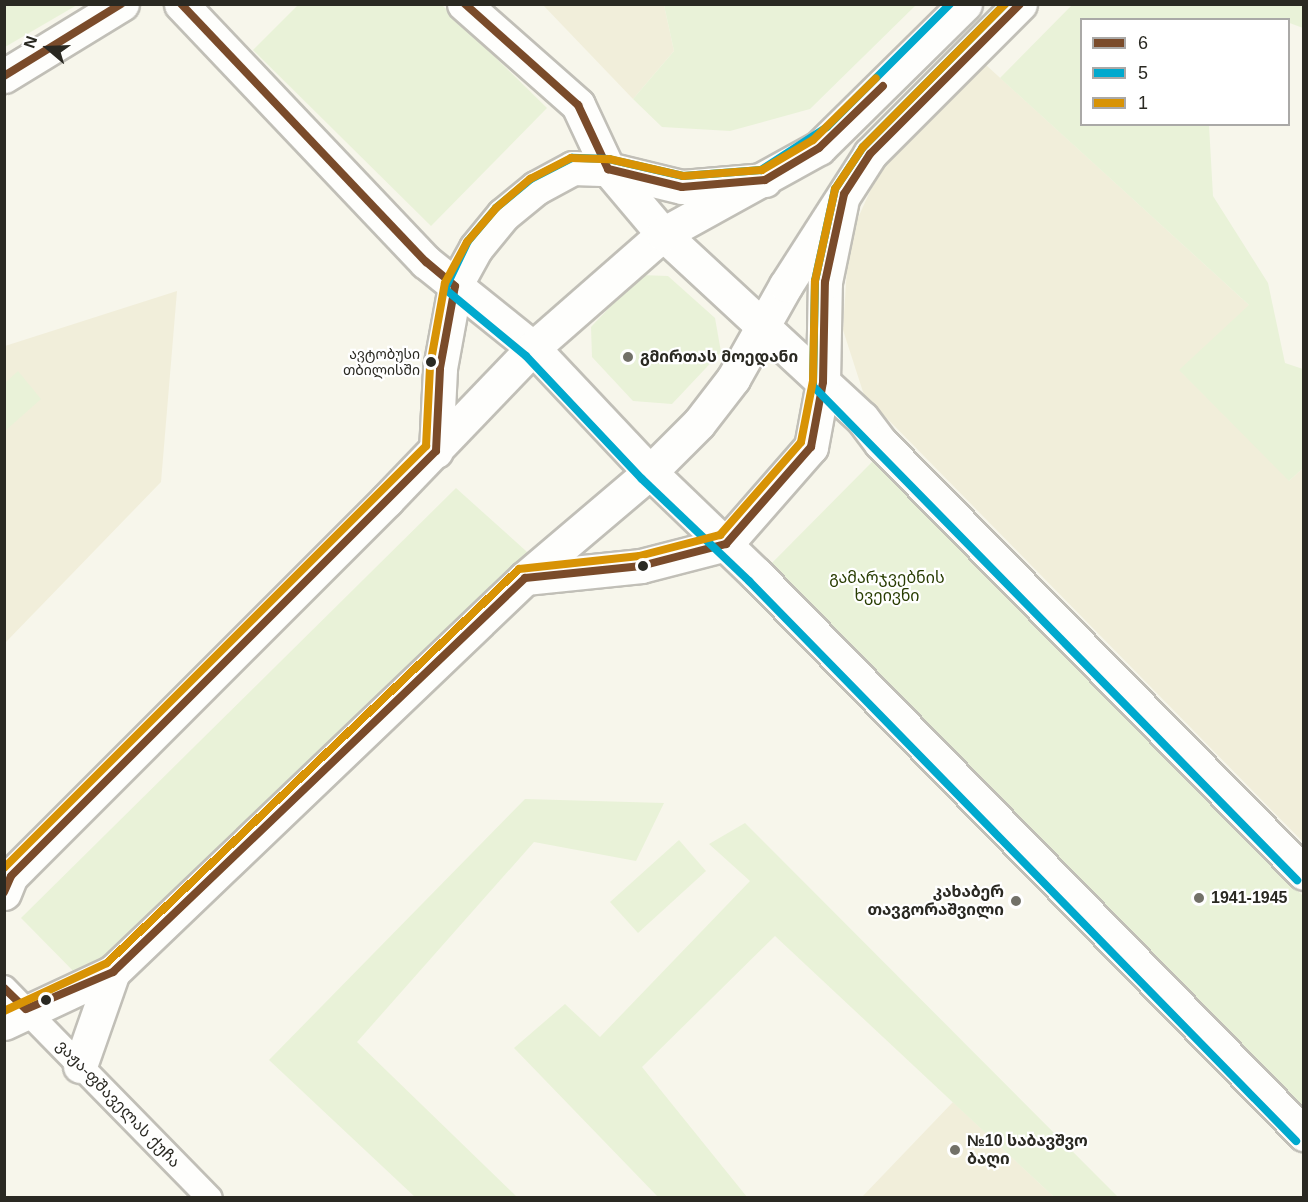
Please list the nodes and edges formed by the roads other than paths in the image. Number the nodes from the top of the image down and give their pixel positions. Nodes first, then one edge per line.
1 (122, 4) edge
2 (181, 4) edge
3 (464, 4) edge
4 (965, 4) edge
5 (1020, 4) edge
6 (4, 76) edge
7 (608, 169) junction
8 (765, 180) junction
9 (844, 194) junction
10 (663, 234) junction
11 (455, 286) junction
12 (762, 330) junction
13 (533, 348) junction
14 (822, 382) junction
15 (436, 451) junction
16 (650, 472) junction
17 (726, 544) junction
18 (525, 578) junction
19 (1304, 873) edge
20 (7, 883) edge
21 (113, 972) junction
22 (12, 1007) edge
23 (80, 1066) junction
24 (1304, 1134) edge
25 (210, 1197) edge

1 - 6 main road
2 - 11 main road
3 - 7 main road
4 - 8 main road
5 - 9 main road
7 - 8 main road
7 - 10 main road
7 - 11 main road
8 - 10 main road
9 - 12 main road
9 - 14 main road
10 - 12 main road
10 - 13 main road
11 - 13 main road
11 - 15 main road
12 - 14 main road
12 - 16 main road
13 - 15 main road
13 - 16 main road
14 - 17 main road
14 - 19 main road
15 - 20 main road
16 - 17 main road
16 - 18 main road
17 - 18 main road
17 - 24 main road
18 - 21 main road
21 - 22 main road
21 - 23 main road
22 - 23 street, ვაჟა-ფშაველას ქუჩა
23 - 25 street, ვაჟა-ფშაველას ქუჩა

